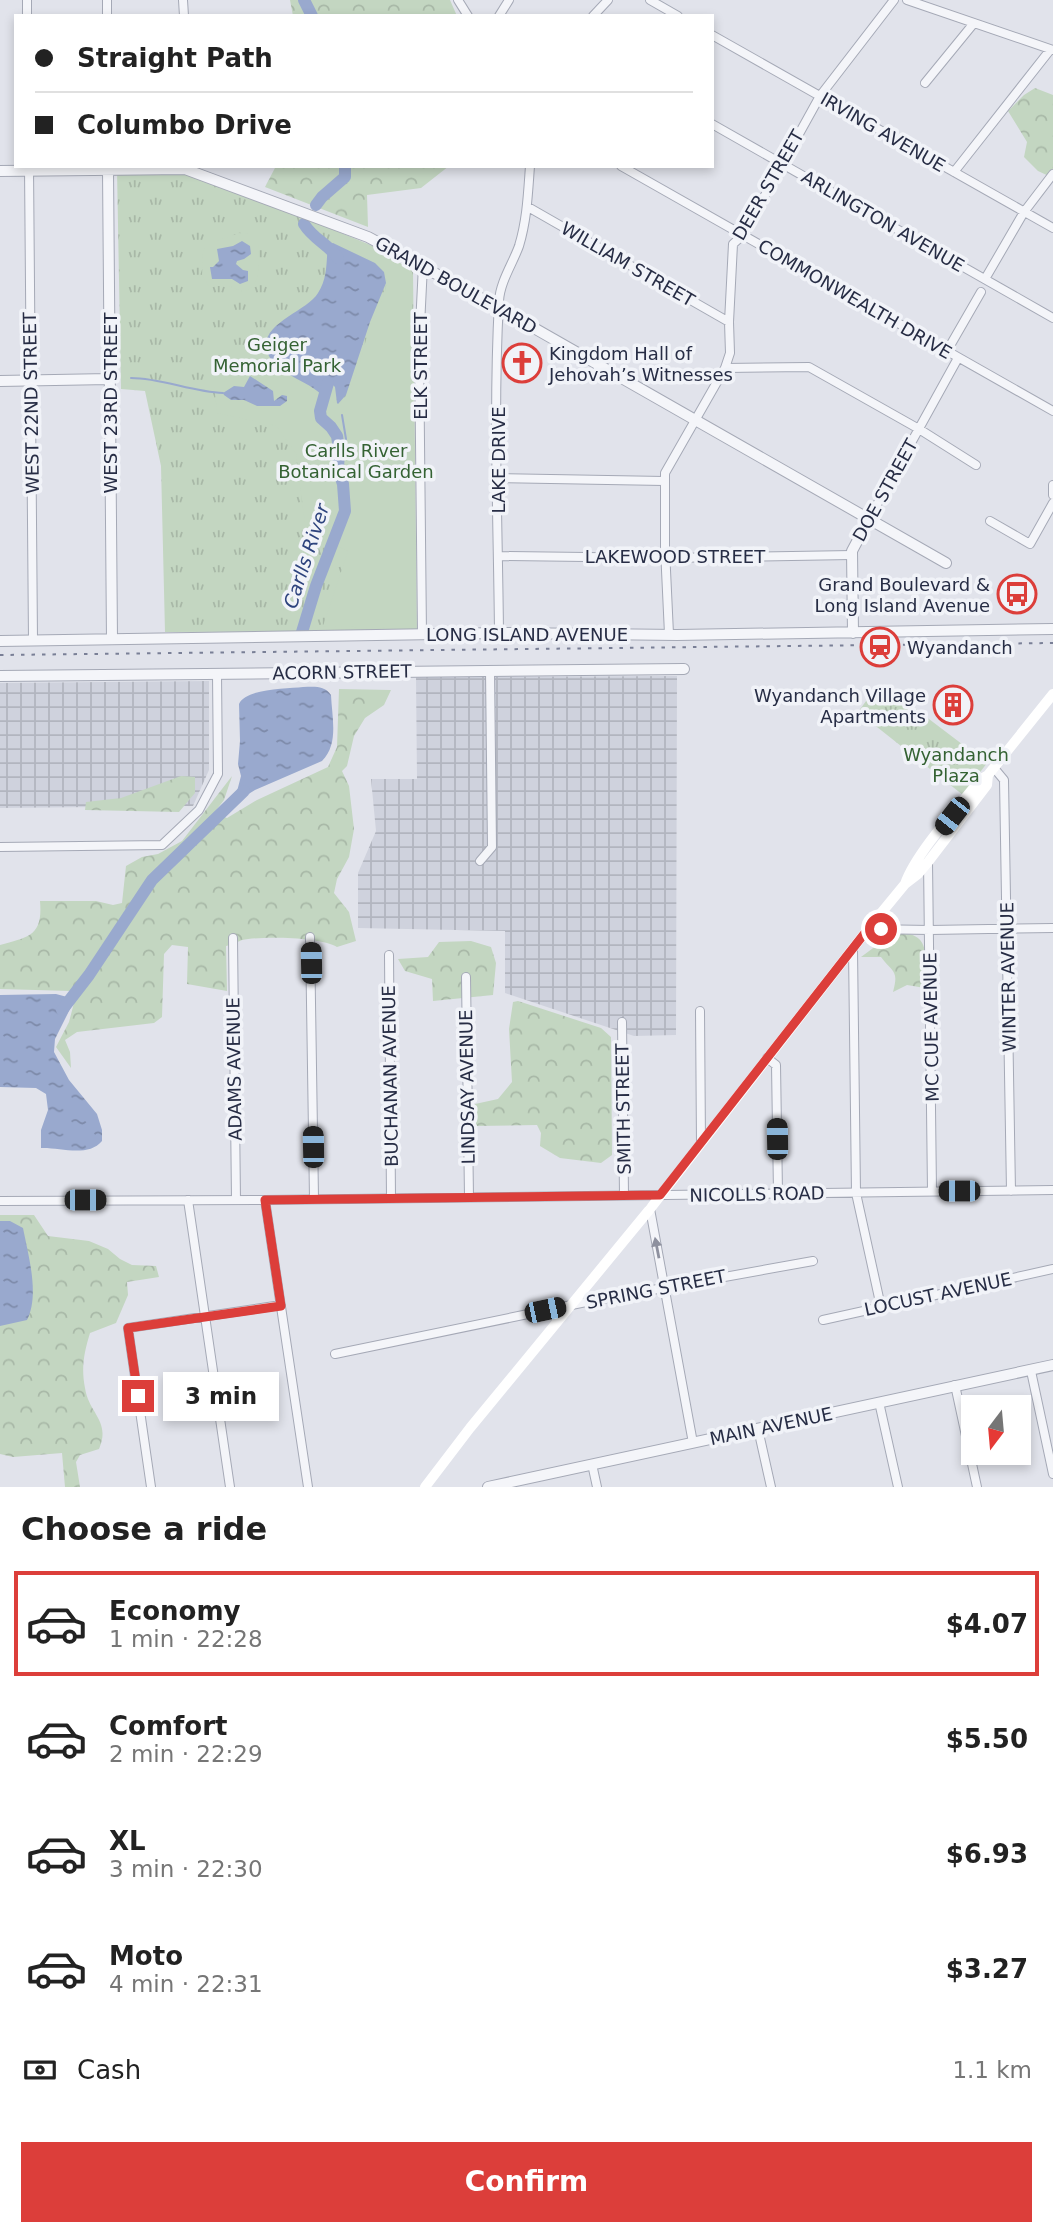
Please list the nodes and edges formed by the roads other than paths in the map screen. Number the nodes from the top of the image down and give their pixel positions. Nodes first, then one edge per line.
1 (608, 0) edge
2 (650, 0) edge
3 (894, 0) edge
4 (907, 0) edge
5 (595, 14) edge
6 (674, 14) edge
7 (974, 23) junction
8 (714, 36) edge
9 (1052, 50) edge
10 (925, 83) dead end
11 (820, 96) junction
12 (714, 125) edge
13 (782, 163) junction
14 (29, 168) edge
15 (108, 168) edge
16 (185, 168) edge
17 (530, 168) edge
18 (625, 168) edge
19 (0, 171) edge
20 (954, 172) junction
21 (1053, 174) edge
22 (528, 207) junction
23 (1024, 212) junction
24 (1053, 229) edge
25 (743, 235) junction
26 (423, 265) junction
27 (985, 279) junction
28 (981, 292) dead end
29 (499, 308) junction
30 (1053, 318) edge
31 (729, 322) junction
32 (947, 351) junction
33 (958, 358) junction
34 (724, 368) junction
35 (109, 379) junction
36 (0, 381) edge
37 (30, 381) junction
38 (1053, 411) edge
39 (695, 420) junction
40 (919, 429) junction
41 (976, 465) dead end
42 (498, 478) junction
43 (664, 481) junction
44 (1053, 485) edge
45 (1053, 495) edge
46 (1053, 503) edge
47 (869, 519) junction
48 (990, 520) dead end
49 (852, 555) junction
50 (498, 556) junction
51 (665, 558) junction
52 (946, 563) dead end
53 (1053, 629) edge
54 (499, 633) junction
55 (853, 633) junction
56 (422, 634) junction
57 (668, 635) junction
58 (112, 639) junction
59 (33, 640) junction
60 (0, 641) edge
61 (684, 669) dead end
62 (490, 670) junction
63 (217, 674) junction
64 (0, 676) edge
65 (1053, 694) edge
66 (991, 772) junction
67 (0, 847) edge
68 (480, 861) dead end
69 (928, 862) junction
70 (905, 884) junction
71 (1007, 928) junction
72 (1053, 928) edge
73 (868, 929) junction
74 (930, 930) junction
75 (233, 937) dead end
76 (310, 937) dead end
77 (853, 949) junction
78 (389, 955) dead end
79 (466, 977) dead end
80 (700, 1010) dead end
81 (622, 1022) dead end
82 (767, 1058) junction
83 (701, 1143) junction
84 (1053, 1190) edge
85 (932, 1191) junction
86 (1011, 1191) junction
87 (778, 1193) junction
88 (856, 1193) junction
89 (624, 1195) junction
90 (660, 1195) junction
91 (469, 1196) junction
92 (391, 1197) junction
93 (314, 1198) junction
94 (0, 1200) edge
95 (188, 1200) junction
96 (236, 1200) junction
97 (265, 1200) junction
98 (650, 1209) junction
99 (813, 1261) dead end
100 (1053, 1269) edge
101 (665, 1287) junction
102 (571, 1305) junction
103 (281, 1306) junction
104 (881, 1307) junction
105 (204, 1317) junction
106 (823, 1320) dead end
107 (335, 1354) dead end
108 (1053, 1365) edge
109 (1031, 1370) junction
110 (955, 1385) junction
111 (879, 1402) junction
112 (758, 1429) junction
113 (693, 1443) junction
114 (592, 1464) junction
115 (1053, 1474) edge
116 (151, 1487) edge
117 (230, 1487) edge
118 (308, 1487) edge
119 (425, 1487) edge
120 (488, 1487) edge
121 (597, 1487) edge
122 (771, 1487) edge
123 (898, 1487) edge
124 (977, 1487) edge

1 - 5 street
2 - 6 street
3 - 11 street, DEER STREET
4 - 7 street
7 - 9 street
7 - 10 street
8 - 11 street, IRVING AVENUE
9 - 20 street
11 - 13 street, DEER STREET
11 - 20 street, IRVING AVENUE
12 - 13 street, ARLINGTON AVENUE
13 - 25 street, DEER STREET
13 - 27 street, ARLINGTON AVENUE
14 - 15 street, GRAND BOULEVARD
14 - 19 street, GRAND BOULEVARD
14 - 37 street, WEST 22ND STREET
15 - 16 street, GRAND BOULEVARD
15 - 35 street, WEST 23RD STREET
16 - 26 street, GRAND BOULEVARD
17 - 22 street, LAKE DRIVE
18 - 25 street, COMMONWEALTH DRIVE
20 - 23 street, IRVING AVENUE
21 - 23 street
22 - 29 street, LAKE DRIVE
22 - 31 street, WILLIAM STREET
23 - 24 street, IRVING AVENUE
23 - 27 street
25 - 31 street, DEER STREET
25 - 32 street, COMMONWEALTH DRIVE
26 - 29 street, GRAND BOULEVARD
26 - 56 street, ELK STREET
27 - 30 street, ARLINGTON AVENUE
28 - 32 street
29 - 39 street, GRAND BOULEVARD
29 - 42 street, LAKE DRIVE
31 - 34 street, DEER STREET
32 - 33 street, COMMONWEALTH DRIVE
33 - 38 street, COMMONWEALTH DRIVE
33 - 40 street, DOE STREET
34 - 39 street, DEER STREET
34 - 40 street
35 - 37 street
35 - 58 street, WEST 23RD STREET
36 - 37 street
37 - 59 street, WEST 22ND STREET
39 - 43 street, DEER STREET
39 - 47 street, GRAND BOULEVARD
40 - 41 street
40 - 47 street, DOE STREET
42 - 43 street
42 - 50 street, LAKE DRIVE
43 - 51 street, DEER STREET
44 - 45 street
46 - 48 street
47 - 49 street, DOE STREET
47 - 52 street, GRAND BOULEVARD
49 - 51 street, LAKEWOOD STREET
49 - 55 street, DOE STREET
50 - 51 street, LAKEWOOD STREET
50 - 54 street, LAKE DRIVE
51 - 57 street, DEER STREET
53 - 55 street, LONG ISLAND AVENUE
54 - 56 street, LONG ISLAND AVENUE
54 - 57 street, LONG ISLAND AVENUE
55 - 57 street, LONG ISLAND AVENUE
56 - 58 street, LONG ISLAND AVENUE
58 - 59 street, LONG ISLAND AVENUE
59 - 60 street, LONG ISLAND AVENUE
61 - 62 street, ACORN STREET
62 - 63 street, ACORN STREET
62 - 68 street
63 - 64 street, ACORN STREET
63 - 67 street
65 - 66 main road
66 - 69 main road
66 - 70 main road
66 - 71 street, WINTER AVENUE
69 - 70 main road
69 - 74 street, MC CUE AVENUE
70 - 73 main road
71 - 72 street
71 - 74 street
71 - 86 street, WINTER AVENUE
73 - 74 street
73 - 77 main road
74 - 85 street, MC CUE AVENUE
75 - 96 street, ADAMS AVENUE
76 - 93 street
77 - 82 main road
77 - 88 street
78 - 92 street, BUCHANAN AVENUE
79 - 91 street, LINDSAY AVENUE
80 - 83 street
81 - 89 street, SMITH STREET
82 - 83 main road
82 - 87 street
83 - 90 main road
84 - 86 street, NICOLLS ROAD
85 - 86 street, NICOLLS ROAD
85 - 88 street, NICOLLS ROAD
87 - 88 street, NICOLLS ROAD
87 - 90 street, NICOLLS ROAD
88 - 104 street
89 - 90 street, NICOLLS ROAD
89 - 91 street, NICOLLS ROAD
90 - 98 main road
91 - 92 street, NICOLLS ROAD
92 - 93 street, NICOLLS ROAD
93 - 97 street, NICOLLS ROAD
94 - 95 street, NICOLLS ROAD
95 - 96 street, NICOLLS ROAD
95 - 105 street
96 - 97 street, NICOLLS ROAD
97 - 103 street
101 -> 98 street
98 - 102 main road
99 - 101 street, SPRING STREET
100 - 104 street, LOCUST AVENUE
101 - 102 street, SPRING STREET
101 - 113 street
102 - 107 street, SPRING STREET
102 - 119 main road
103 - 105 street
103 - 118 street
104 - 106 street, LOCUST AVENUE
105 - 116 street
105 - 117 street
108 - 109 street, MAIN AVENUE
109 - 110 street, MAIN AVENUE
109 - 115 street
110 - 111 street, MAIN AVENUE
110 - 124 street
111 - 112 street, MAIN AVENUE
111 - 123 street
112 - 113 street, MAIN AVENUE
112 - 122 street
113 - 114 street, MAIN AVENUE
114 - 120 street, MAIN AVENUE
114 - 121 street

